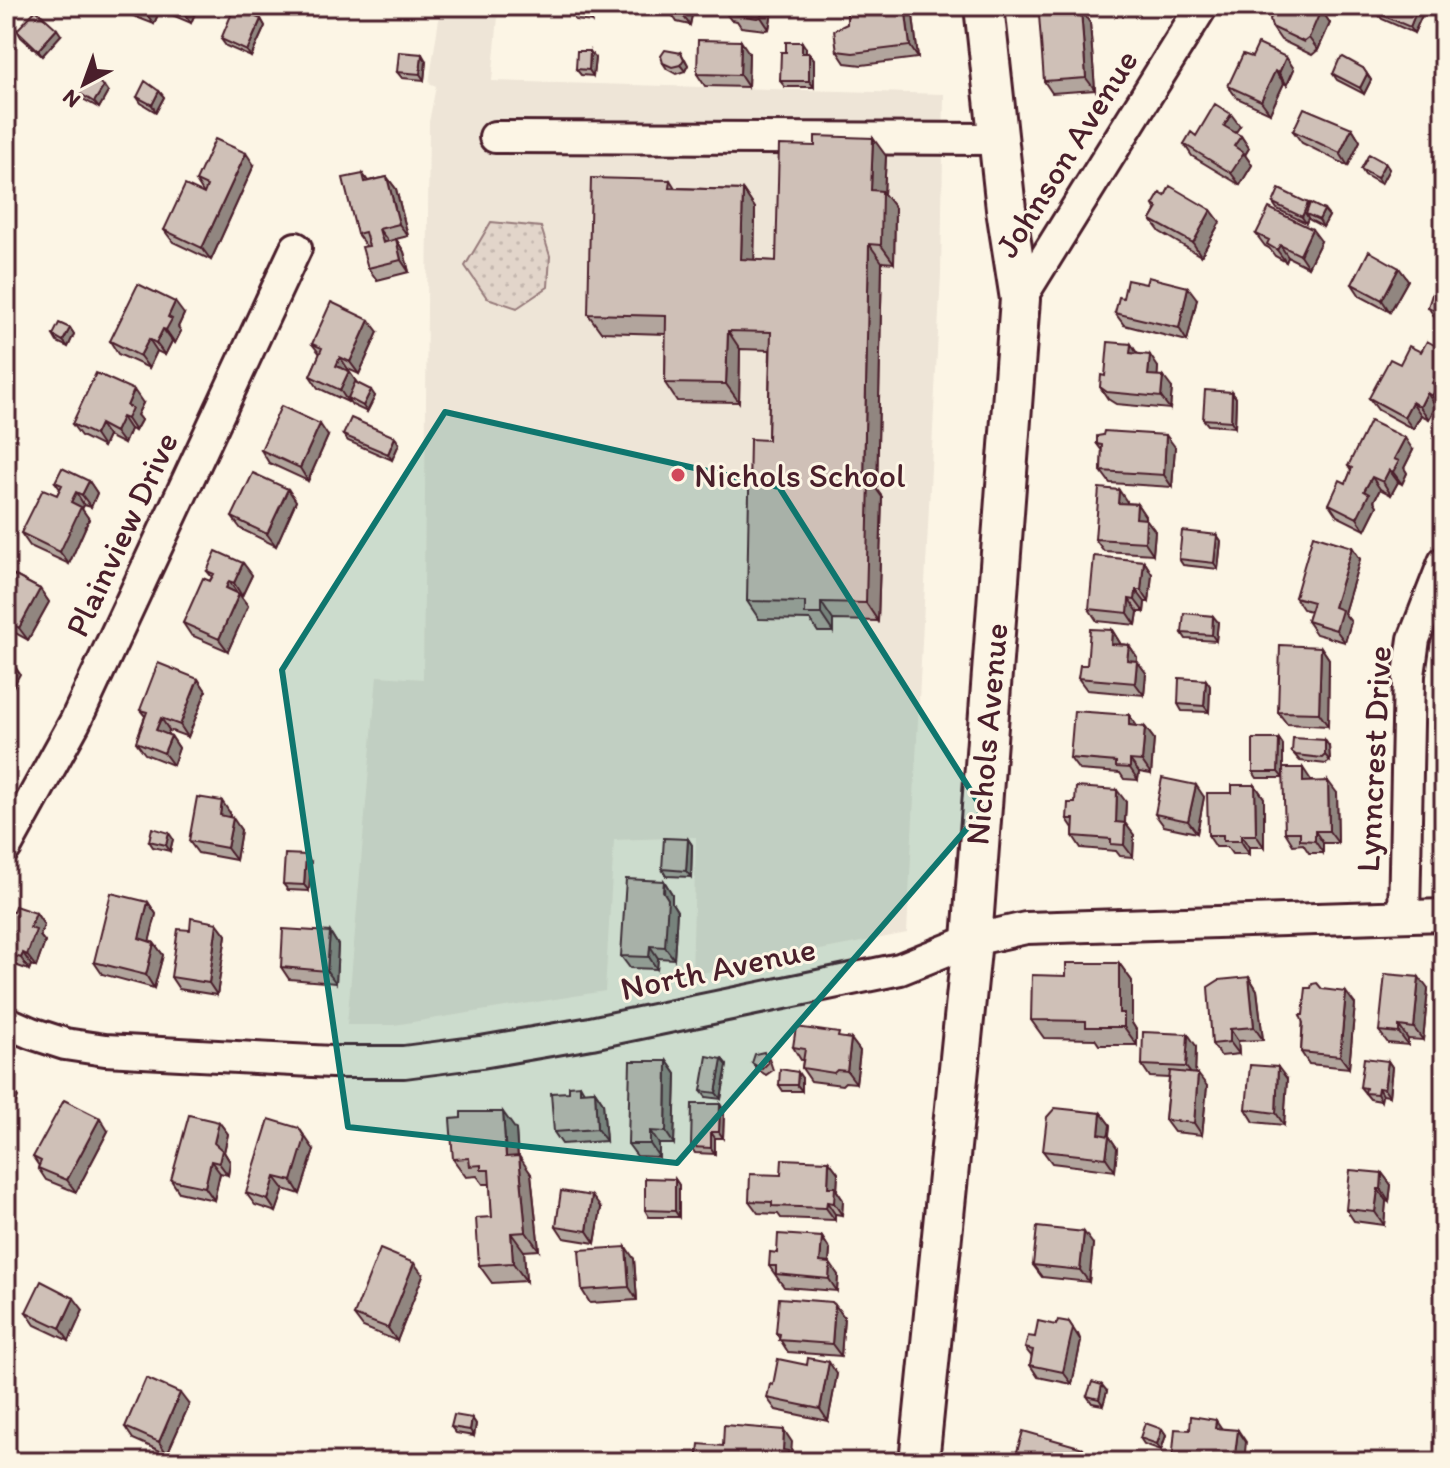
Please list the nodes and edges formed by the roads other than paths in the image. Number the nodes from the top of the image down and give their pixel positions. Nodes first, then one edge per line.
1 (984, 6) edge
2 (1202, 6) edge
3 (495, 137) dead end
4 (1000, 139) junction
5 (296, 248) dead end
6 (1020, 299) junction
7 (1444, 562) edge
8 (6, 847) edge
9 (1444, 915) edge
10 (1404, 916) junction
11 (972, 940) junction
12 (6, 1022) edge
13 (919, 1462) edge

1 - 4 main road, Nichols Avenue
2 - 6 street, Johnson Avenue
3 - 4 street
4 - 6 main road, Nichols Avenue
5 - 8 street, Plainview Drive
6 - 11 main road, Nichols Avenue
7 - 10 street, Lynncrest Drive
9 - 10 street, North Avenue
10 - 11 street, North Avenue
11 - 12 street, North Avenue
11 - 13 main road, Nichols Avenue

